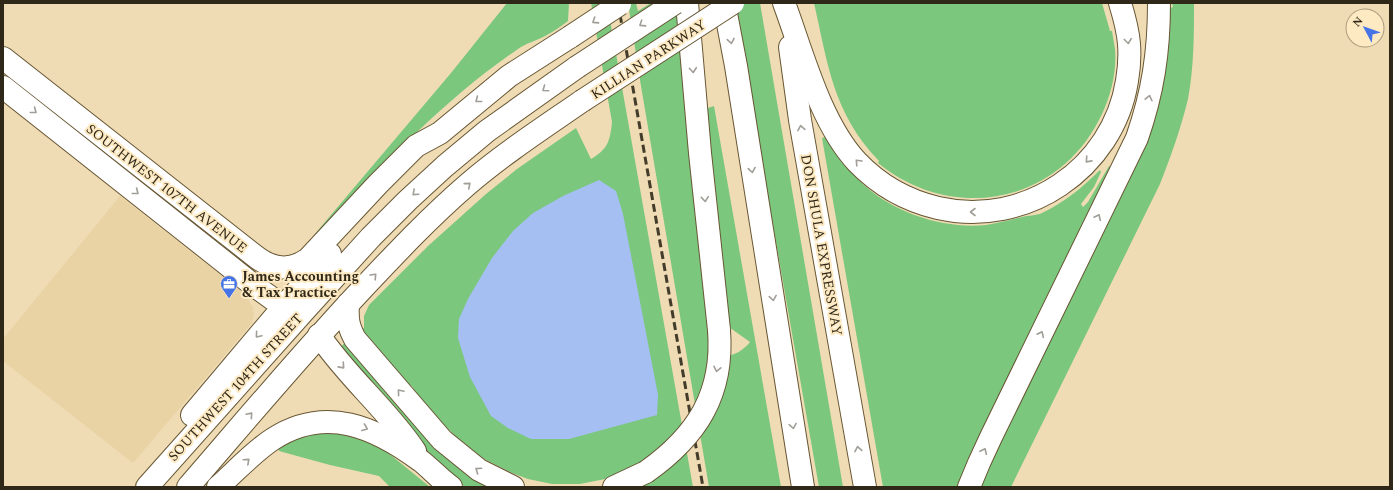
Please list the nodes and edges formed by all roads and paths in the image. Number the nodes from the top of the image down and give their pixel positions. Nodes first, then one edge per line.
1 (621, 3) edge
2 (675, 3) edge
3 (687, 3) edge
4 (724, 3) edge
5 (734, 3) edge
6 (784, 3) edge
7 (1120, 3) edge
8 (1159, 3) edge
9 (3, 58) edge
10 (3, 87) edge
11 (582, 102) joint
12 (440, 133) junction
13 (275, 267) junction
14 (348, 304) junction
15 (294, 308) junction
16 (319, 335) junction
17 (422, 462) junction
18 (147, 487) edge
19 (188, 487) edge
20 (218, 487) edge
21 (450, 487) edge
22 (513, 487) edge
23 (614, 487) edge
24 (803, 487) edge
25 (865, 487) edge
26 (969, 487) edge

1 -> 12 main road, bridge
2 -> 15 main road, SOUTHWEST 104TH STREET, bridge
3 -> 23 main road, bridge
4 -> 24 main road
5 - 11 main road, KILLIAN PARKWAY, bridge
7 -> 6 main road
25 -> 6 main road, DON SHULA EXPRESSWAY
26 -> 8 main road
9 - 13 main road, SOUTHWEST 107TH AVENUE
10 -> 15 main road, SOUTHWEST 107TH AVENUE
14 -> 11 main road, SOUTHWEST 104TH STREET
12 - 13 main road
12 - 15 main road
13 - 15 main road, SOUTHWEST 107TH AVENUE
14 - 16 main road, SOUTHWEST 104TH STREET
22 -> 14 main road
15 - 16 main road, SOUTHWEST 107TH AVENUE
15 -> 18 main road, SOUTHWEST 104TH STREET
16 -> 17 main road, SOUTHWEST 107TH AVENUE
19 -> 16 main road, SOUTHWEST 104TH STREET
20 -> 17 main road
17 - 21 main road

